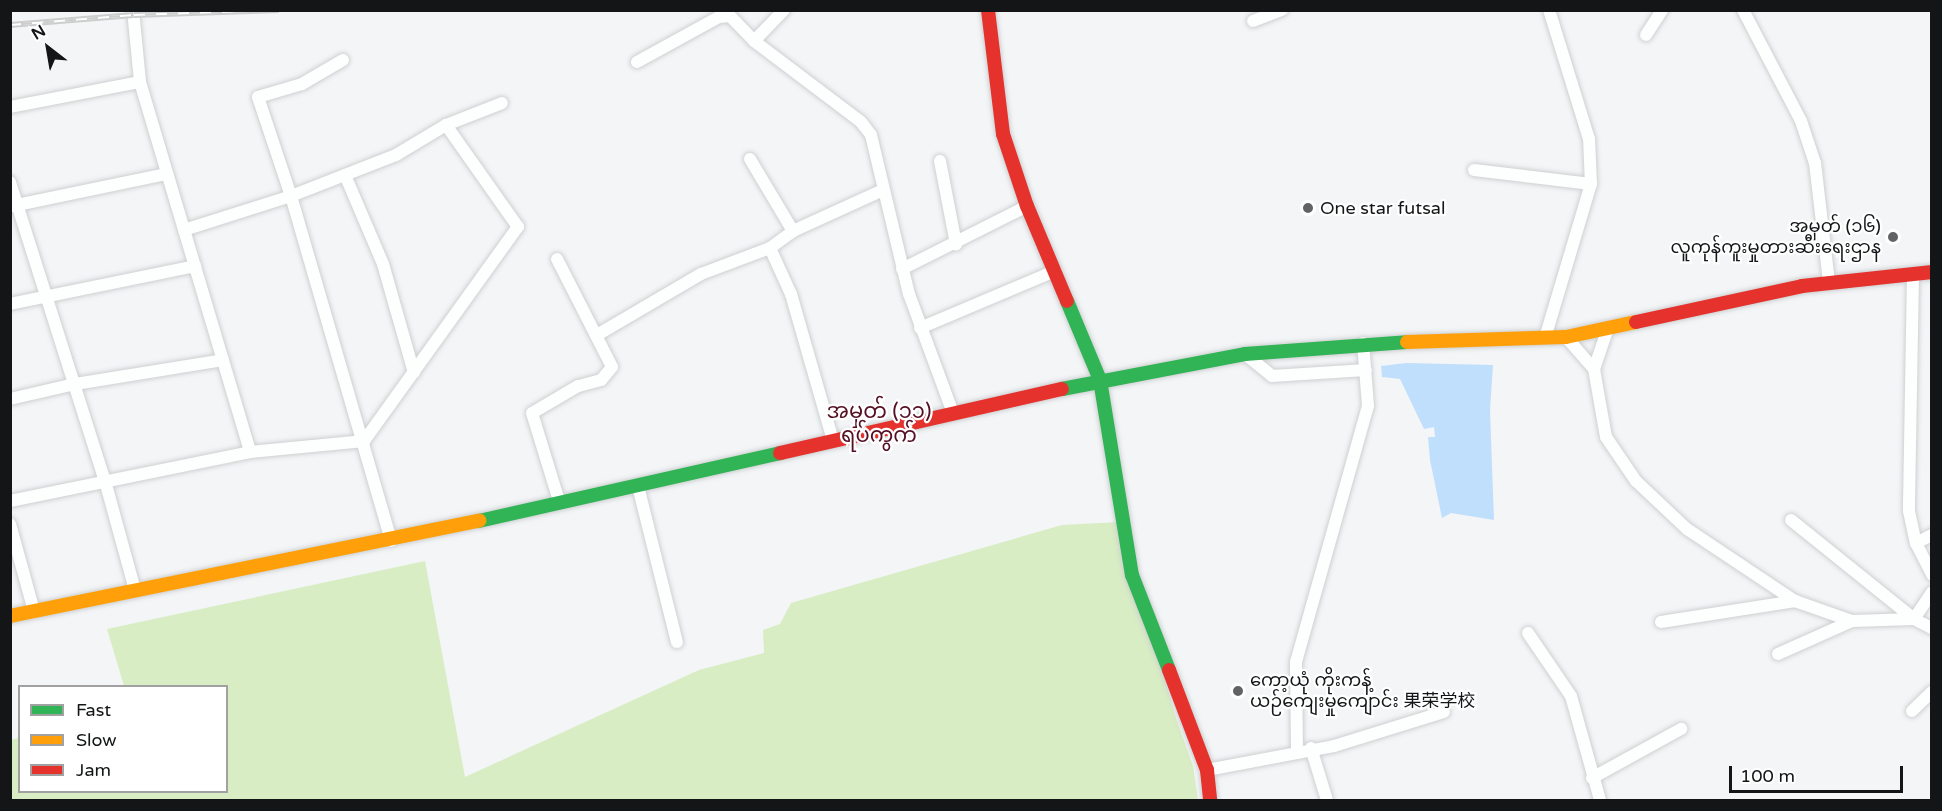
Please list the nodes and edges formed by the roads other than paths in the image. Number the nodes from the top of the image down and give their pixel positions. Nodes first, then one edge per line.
1 (133, 10) edge
2 (784, 10) edge
3 (988, 10) edge
4 (1282, 10) edge
5 (1548, 10) edge
6 (1662, 10) edge
7 (1743, 10) edge
8 (1252, 21) dead end
9 (1646, 35) dead end
10 (754, 41) junction
11 (344, 60) dead end
12 (637, 62) dead end
13 (140, 82) junction
14 (502, 103) dead end
15 (10, 108) edge
16 (446, 125) junction
17 (750, 159) dead end
18 (940, 161) dead end
19 (1474, 170) dead end
20 (167, 174) junction
21 (345, 175) junction
22 (10, 182) edge
23 (1591, 184) junction
24 (883, 190) junction
25 (291, 196) junction
26 (14, 205) edge
27 (1027, 206) junction
28 (184, 230) junction
29 (794, 231) junction
30 (956, 244) junction
31 (770, 248) junction
32 (557, 259) dead end
33 (195, 267) junction
34 (902, 269) junction
35 (1055, 271) junction
36 (1932, 272) edge
37 (1913, 274) junction
38 (1829, 283) junction
39 (46, 295) junction
40 (10, 304) edge
41 (920, 328) junction
42 (1608, 328) junction
43 (597, 335) junction
44 (1566, 337) junction
45 (1545, 338) junction
46 (1363, 343) junction
47 (1245, 354) junction
48 (223, 360) junction
49 (1594, 369) junction
50 (1366, 370) junction
51 (414, 373) junction
52 (1100, 380) junction
53 (75, 384) junction
54 (10, 399) edge
55 (953, 412) junction
56 (833, 440) junction
57 (364, 441) junction
58 (250, 452) junction
59 (105, 481) junction
60 (638, 486) junction
61 (10, 501) edge
62 (559, 501) junction
63 (1791, 520) dead end
64 (10, 524) edge
65 (1932, 535) edge
66 (391, 541) junction
67 (1916, 543) junction
68 (1932, 575) edge
69 (135, 590) junction
70 (1932, 592) edge
71 (1795, 601) junction
72 (34, 611) junction
73 (10, 616) edge
74 (1914, 619) junction
75 (1852, 621) junction
76 (1661, 622) dead end
77 (1932, 628) edge
78 (1528, 633) dead end
79 (677, 642) dead end
80 (1779, 654) dead end
81 (1932, 692) edge
82 (1912, 711) dead end
83 (1444, 712) dead end
84 (1681, 729) dead end
85 (1311, 748) junction
86 (1297, 750) junction
87 (1207, 770) junction
88 (1592, 778) junction
89 (1210, 801) edge
90 (1327, 801) edge
91 (1600, 801) edge

1 - 13 street
2 - 10 street
3 - 27 main road
4 - 8 street
5 - 23 street
6 - 9 street
7 - 38 street
10 - 12 street
10 - 24 street
11 - 25 street
13 - 15 street
13 - 20 street
14 - 16 street
16 - 21 street
16 - 51 street
17 - 29 street
18 - 30 street
19 - 23 street
20 - 26 street
20 - 28 street
21 - 25 street
21 - 51 street
22 - 26 street
23 - 45 street
24 - 29 street
24 - 34 street
25 - 28 street
25 - 57 street
26 - 39 street
27 - 30 street
27 - 35 main road
28 - 33 street
29 - 31 street
30 - 34 street
31 - 43 street
31 - 56 street
32 - 43 street
33 - 39 street
33 - 48 street
34 - 41 street
35 - 41 street
35 - 52 main road
36 - 37 main road
37 - 38 main road
37 - 67 street
38 - 42 main road
39 - 40 street
39 - 53 street
41 - 55 street
42 - 44 main road
42 - 49 street
43 - 62 street
44 - 45 main road
44 - 49 street
45 - 46 main road
46 - 47 main road
46 - 50 street
47 - 50 street
47 - 52 main road
48 - 53 street
48 - 58 street
49 - 71 street
50 - 86 street
51 - 57 street
52 - 55 main road
52 - 87 main road
53 - 54 street
53 - 59 street
55 - 56 main road
56 - 60 main road
57 - 58 street
57 - 66 street
58 - 59 street
59 - 61 street
59 - 69 street
60 - 62 main road
60 - 79 street
62 - 66 main road
63 - 74 street
64 - 72 street
65 - 67 street
66 - 69 main road
67 - 68 street
69 - 72 main road
70 - 74 street
71 - 75 street
71 - 76 street
72 - 73 main road
74 - 75 street
74 - 77 street
75 - 80 street
78 - 88 street
81 - 82 street
83 - 85 street
84 - 88 street
85 - 86 street
85 - 90 street
86 - 87 street
87 - 89 main road
88 - 91 street

